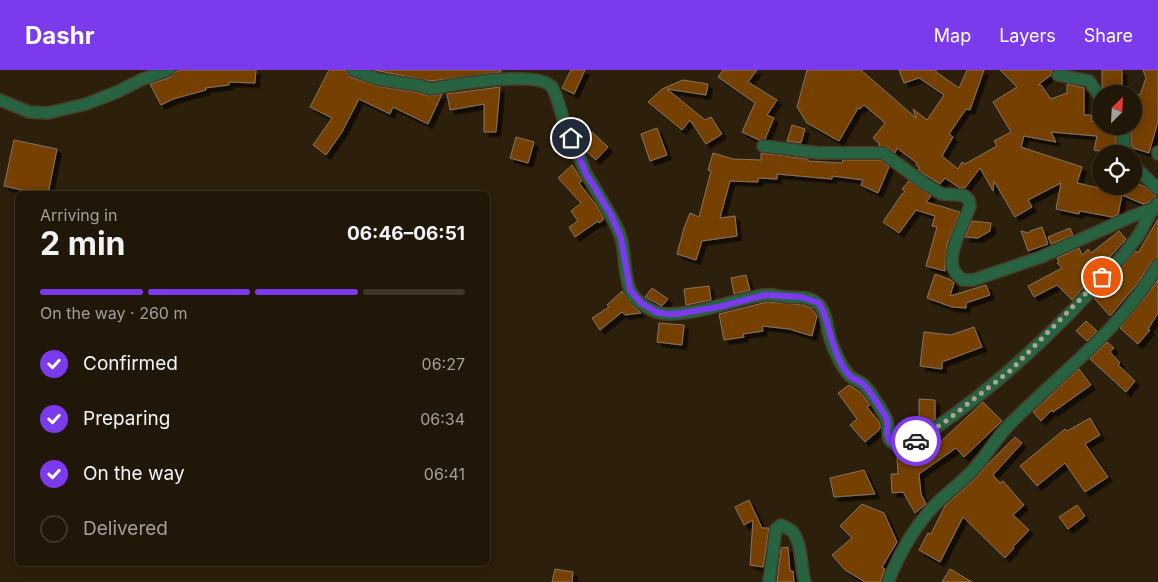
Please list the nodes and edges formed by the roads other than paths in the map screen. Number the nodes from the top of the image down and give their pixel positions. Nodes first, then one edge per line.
1 (168, 70) edge
2 (353, 70) edge
3 (1058, 76) dead end
4 (1092, 85) edge
5 (0, 100) edge
6 (763, 146) dead end
7 (1142, 174) edge
8 (1158, 189) edge
9 (1155, 206) edge
10 (1158, 265) edge
11 (769, 582) edge
12 (805, 582) edge
13 (888, 582) edge

1 - 5 street
2 - 9 street
3 - 4 street
6 - 9 street
7 - 8 street
10 - 13 street
11 - 12 street

